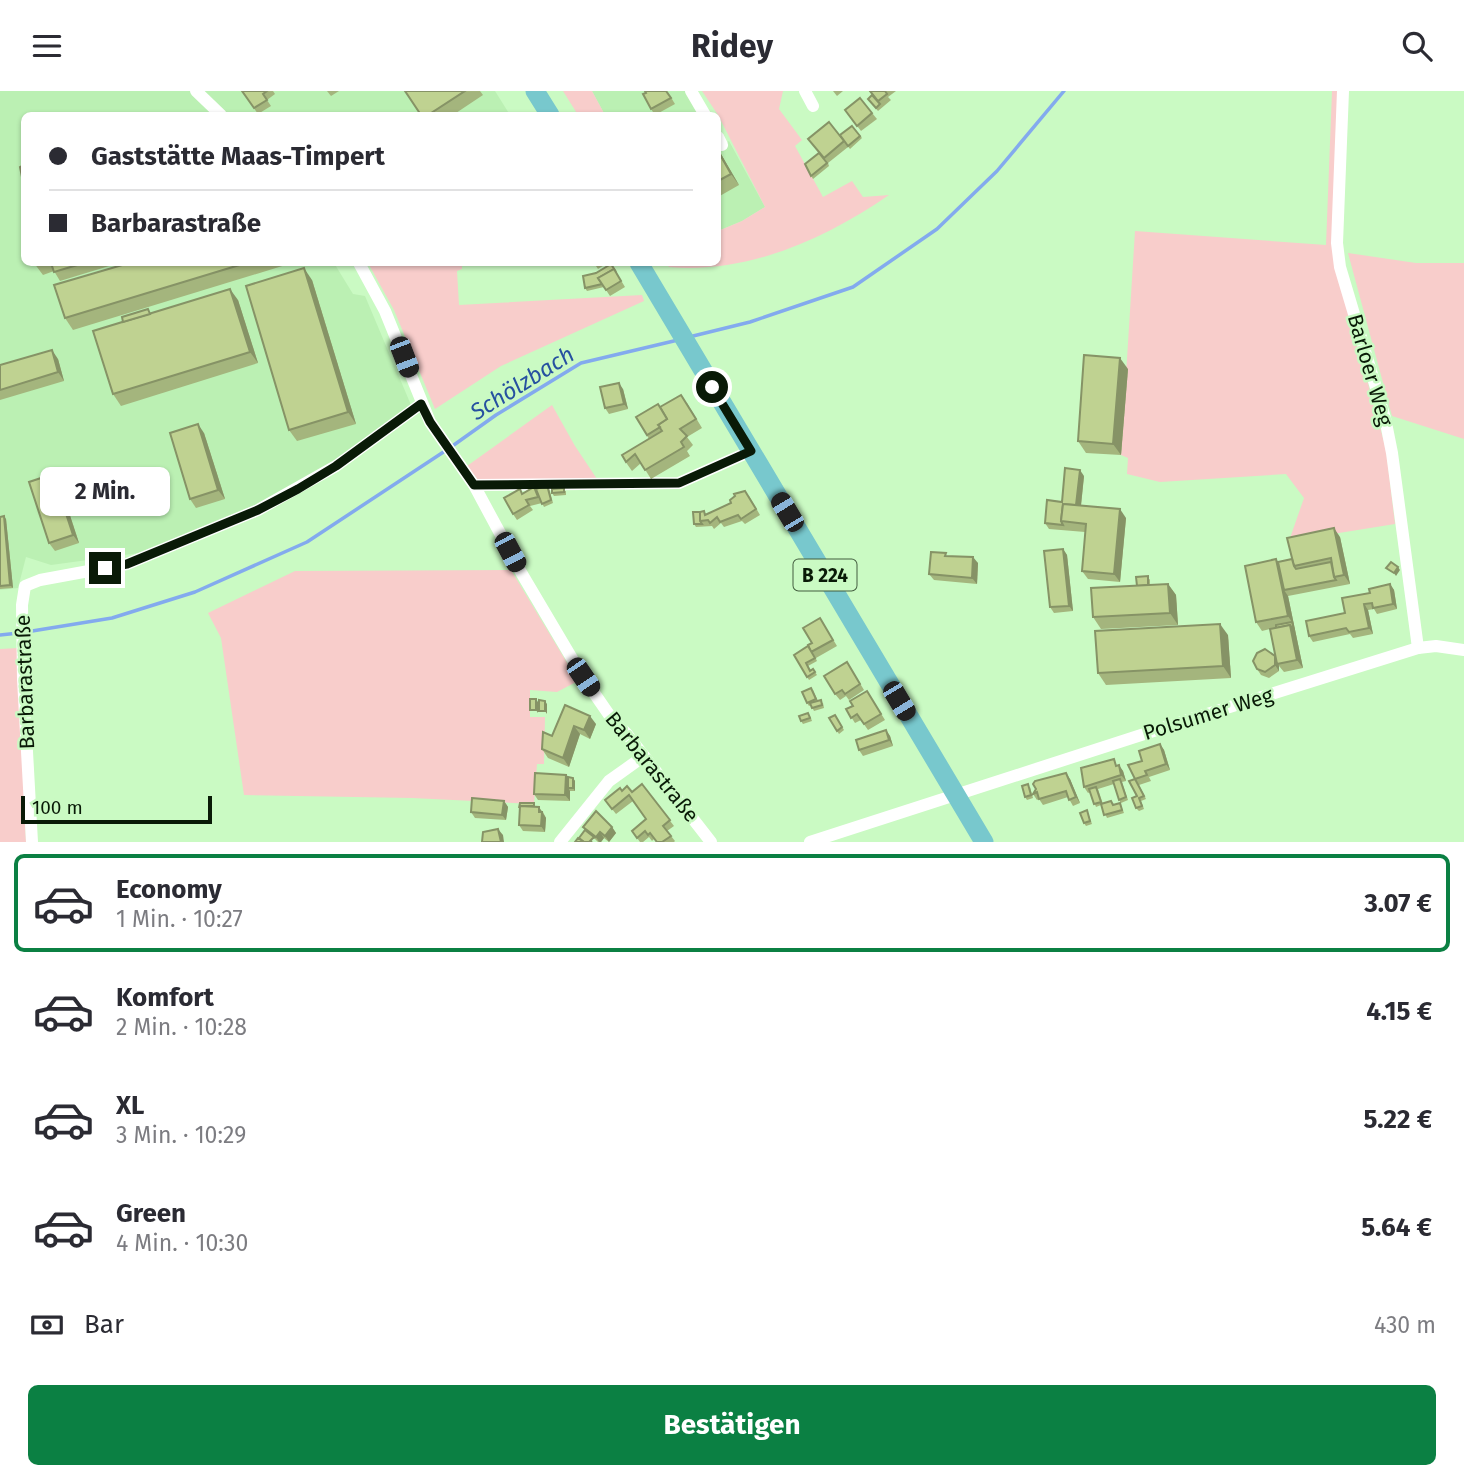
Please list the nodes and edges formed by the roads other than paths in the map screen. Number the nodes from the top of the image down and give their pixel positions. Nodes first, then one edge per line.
1 (196, 91) edge
2 (535, 91) edge
3 (691, 91) edge
4 (804, 91) edge
5 (1343, 91) edge
6 (813, 106) dead end
7 (218, 112) edge
8 (548, 112) edge
9 (703, 112) edge
10 (361, 266) edge
11 (641, 266) edge
12 (421, 404) junction
13 (751, 451) junction
14 (474, 485) junction
15 (1418, 648) junction
16 (1464, 650) edge
17 (643, 755) junction
18 (955, 795) junction
19 (32, 842) edge
20 (560, 842) edge
21 (711, 842) edge
22 (810, 842) edge
23 (984, 842) edge

1 - 7 street
2 - 8 main road
3 - 9 street
4 - 6 street
5 - 15 street, Barloer Weg
10 - 12 street, Barbarastraße
11 - 13 main road, B 224
12 - 14 street, Barbarastraße
12 - 19 street, Barbarastraße
13 - 14 street
13 - 18 main road, B 224
14 - 17 street, Barbarastraße
15 - 16 street, Polsumer Weg
15 - 18 street, Polsumer Weg
17 - 20 street
17 - 21 street, Barbarastraße
18 - 22 street
18 - 23 main road, B 224

